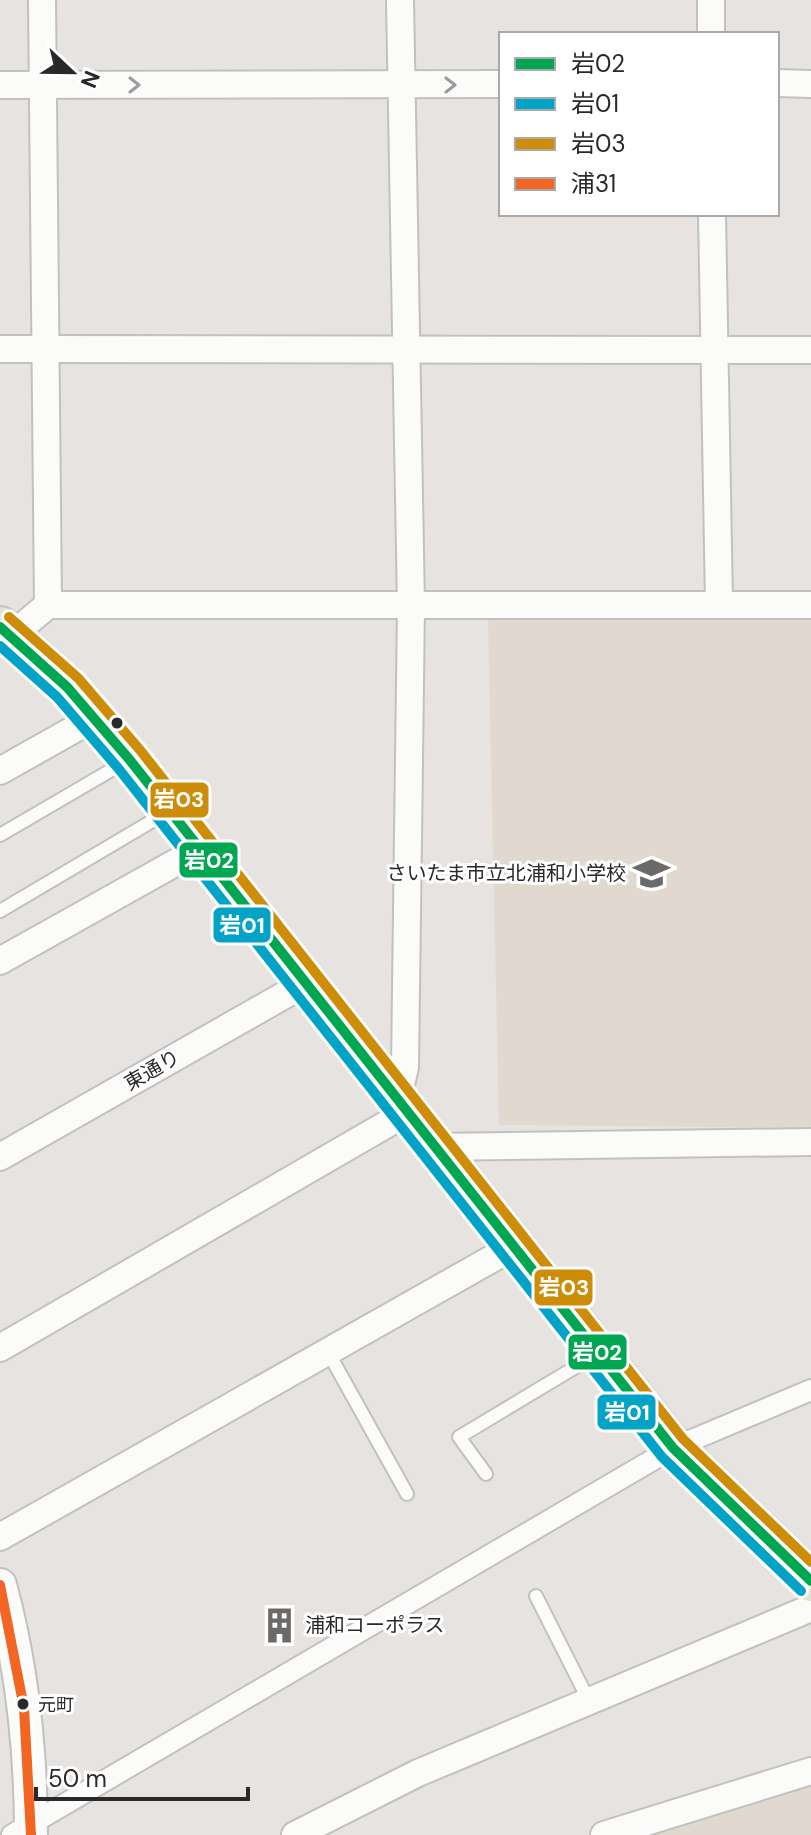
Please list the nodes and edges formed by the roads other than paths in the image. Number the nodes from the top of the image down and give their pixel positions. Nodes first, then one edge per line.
1 (42, 0) edge
2 (400, 0) edge
3 (711, 0) edge
4 (711, 32) edge
5 (779, 83) edge
6 (499, 84) edge
7 (811, 84) edge
8 (0, 85) edge
9 (42, 85) junction
10 (400, 85) junction
11 (712, 216) edge
12 (0, 349) edge
13 (45, 349) junction
14 (713, 349) junction
15 (405, 350) junction
16 (811, 350) edge
17 (719, 604) junction
18 (48, 605) junction
19 (811, 605) edge
20 (411, 606) junction
21 (6, 632) edge
22 (94, 718) junction
23 (129, 759) junction
24 (0, 771) edge
25 (170, 811) junction
26 (0, 835) edge
27 (200, 849) junction
28 (0, 911) edge
29 (5, 954) edge
30 (304, 984) junction
31 (402, 1108) junction
32 (811, 1142) edge
33 (432, 1147) junction
34 (0, 1157) edge
35 (511, 1248) junction
36 (0, 1348) edge
37 (328, 1352) junction
38 (597, 1355) junction
39 (811, 1390) edge
40 (673, 1448) junction
41 (486, 1474) dead end
42 (407, 1494) dead end
43 (0, 1537) edge
44 (811, 1581) edge
45 (0, 1585) edge
46 (536, 1596) dead end
47 (811, 1608) edge
48 (589, 1701) junction
49 (811, 1771) edge
50 (25, 1832) edge
51 (295, 1835) edge
52 (604, 1835) edge

1 - 9 street
2 - 10 street
3 - 4 street
5 - 7 street
10 -> 6 street
8 - 9 street
9 -> 10 street
9 - 13 street
10 - 15 street
11 - 14 street
12 - 13 street
13 - 15 street
13 - 18 street
14 - 15 street
14 - 16 street
14 - 17 street
15 - 20 street
17 - 19 street
17 - 20 street
18 - 20 street
18 - 21 street
20 - 31 street
21 - 22 main road
22 - 23 main road
22 - 24 street
23 - 25 main road
23 - 26 lane
25 - 27 main road
25 - 28 lane
27 - 29 street
27 - 30 main road
30 - 31 main road
30 - 34 street, 東通り
31 - 33 main road
31 - 36 street
32 - 33 street
33 - 35 main road
35 - 37 street
35 - 38 main road
37 - 42 lane
37 - 43 street
38 - 40 main road
38 - 41 lane
39 - 40 street
40 - 44 main road
40 - 50 street
45 - 50 street
46 - 48 lane
47 - 48 street
48 - 51 street
49 - 52 street

